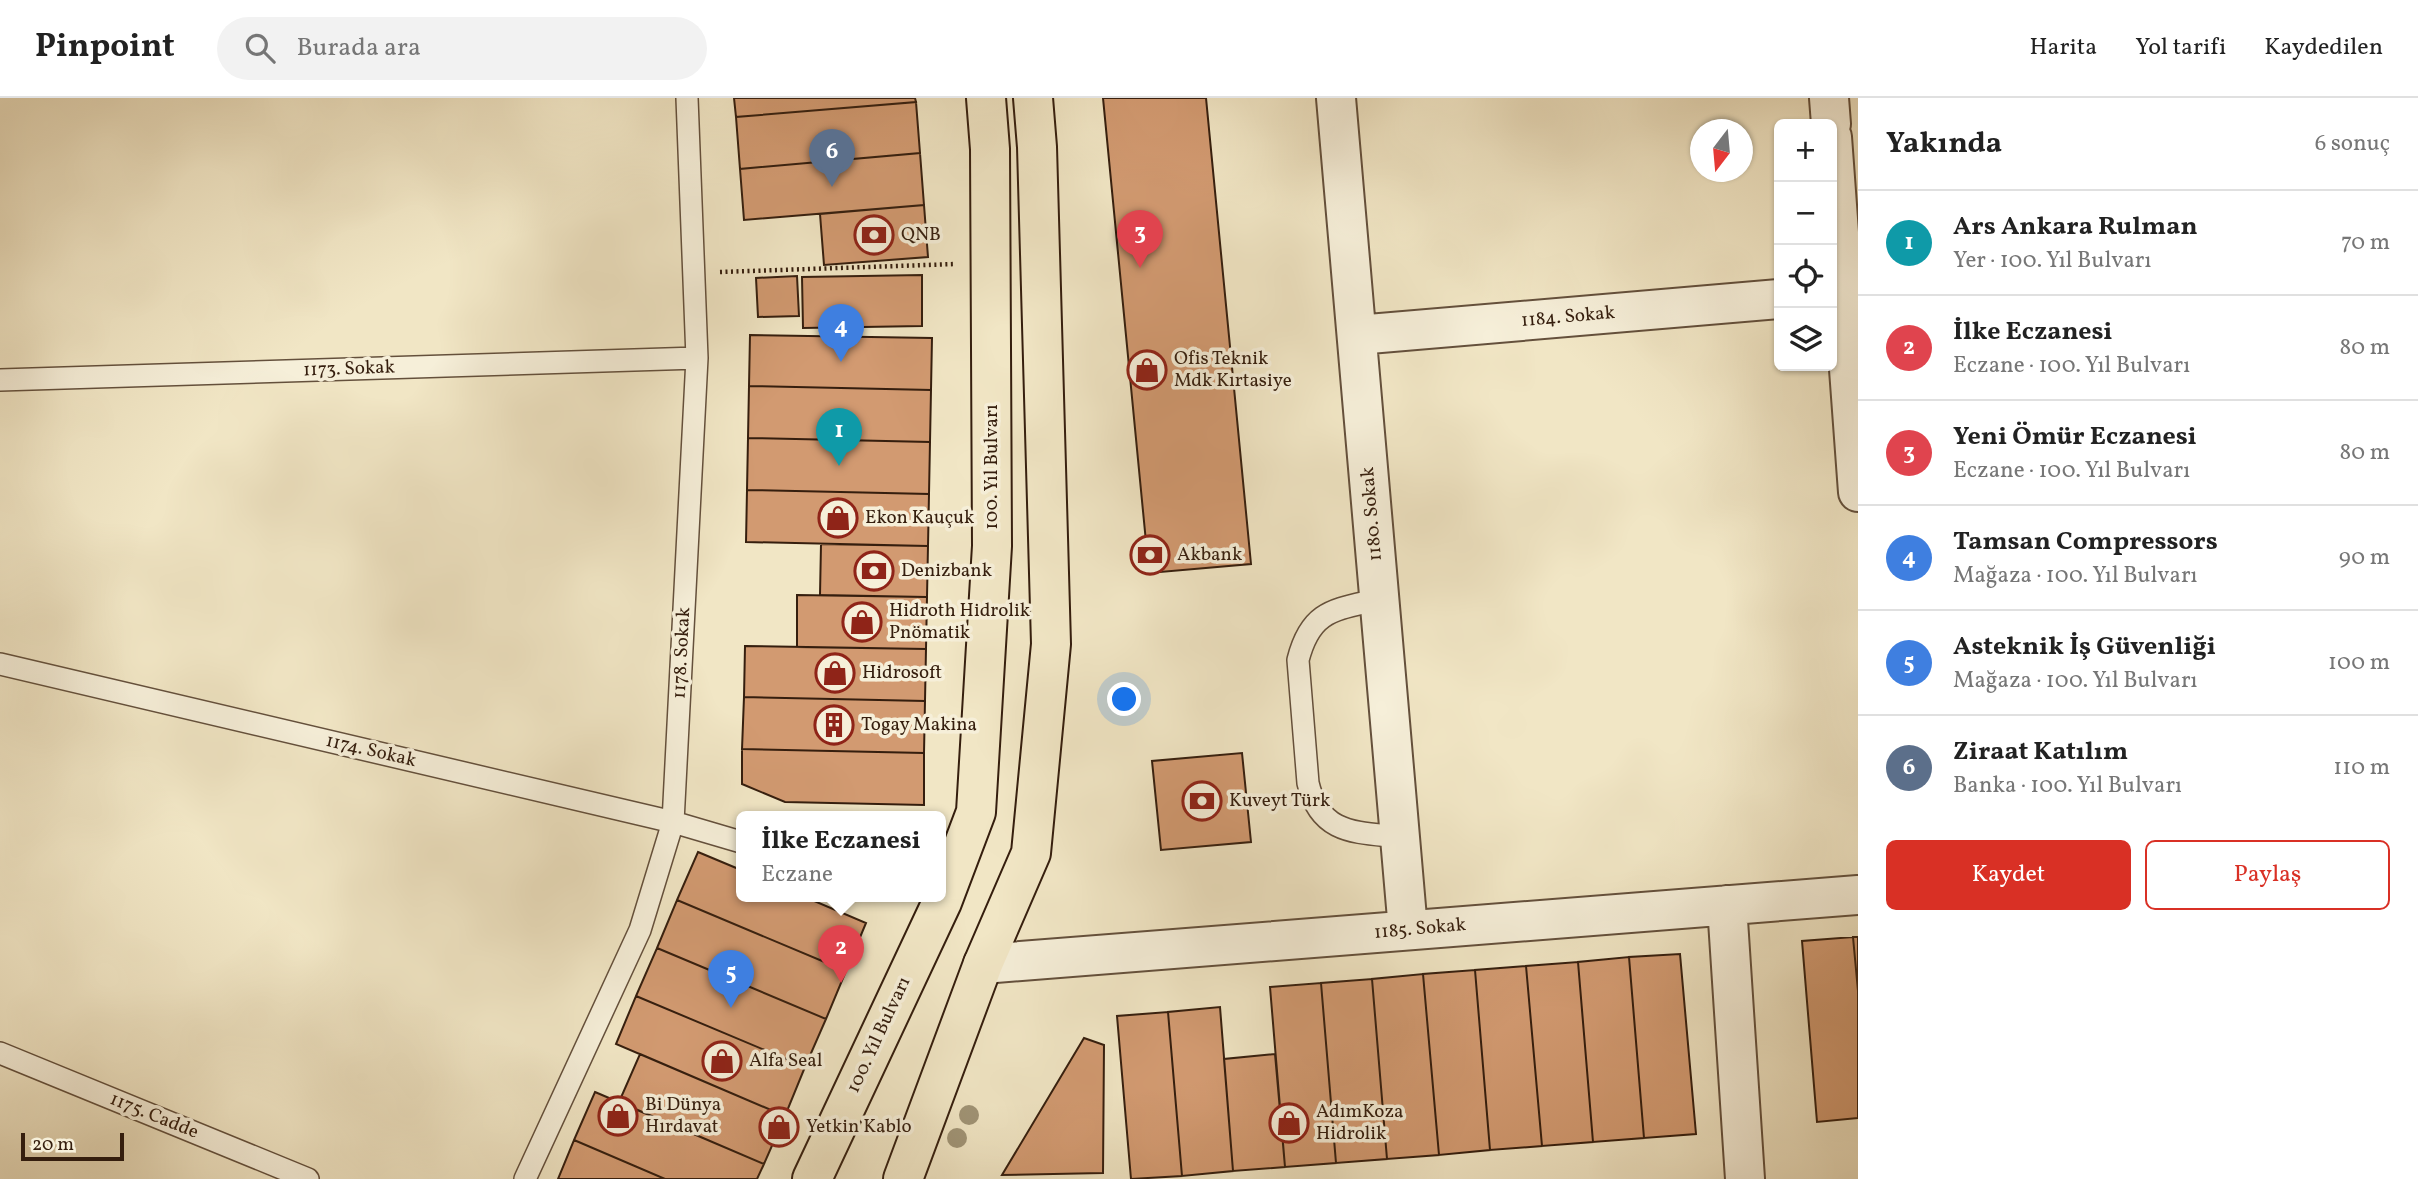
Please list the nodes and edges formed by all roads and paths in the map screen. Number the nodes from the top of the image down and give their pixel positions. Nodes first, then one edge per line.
1 (687, 98) edge
2 (986, 98) edge
3 (1033, 98) edge
4 (1336, 98) edge
5 (1829, 98) edge
6 (1831, 119) edge
7 (1835, 182) edge
8 (991, 262) junction
9 (694, 272) junction
10 (1844, 293) edge
11 (1774, 299) edge
12 (1357, 335) junction
13 (697, 358) junction
14 (0, 380) edge
15 (1858, 492) edge
16 (1380, 599) junction
17 (0, 664) edge
18 (673, 822) junction
19 (1400, 837) junction
20 (736, 841) edge
21 (946, 875) edge
22 (1858, 895) edge
23 (933, 902) edge
24 (1727, 905) junction
25 (1408, 930) junction
26 (983, 964) junction
27 (0, 1053) edge
28 (308, 1179) edge
29 (525, 1179) edge
30 (811, 1179) edge
31 (903, 1179) edge
32 (1745, 1179) edge

1 - 9 lane, 1178. Sokak
2 - 8 main road, 100. Yıl Bulvarı
3 - 26 main road
4 - 12 street, 1180. Sokak
5 - 6 street
7 - 10 street
8 - 9 path
8 - 21 main road, 100. Yıl Bulvarı
9 - 13 lane, 1178. Sokak
10 - 15 street
11 - 12 street, 1184. Sokak
12 - 16 street, 1180. Sokak
13 - 14 lane, 1173. Sokak
13 - 18 lane, 1178. Sokak
16 - 19 street, 1180. Sokak
16 - 19 lane
17 - 18 lane, 1174. Sokak
18 - 20 lane, 1174. Sokak
18 - 29 lane, 1178. Sokak
19 - 25 street, 1180. Sokak
22 - 24 street, 1185. Sokak
23 - 30 main road, 100. Yıl Bulvarı
24 - 25 street, 1185. Sokak
24 - 32 street
25 - 26 street, 1185. Sokak
26 - 31 main road
27 - 28 lane, 1175. Cadde

